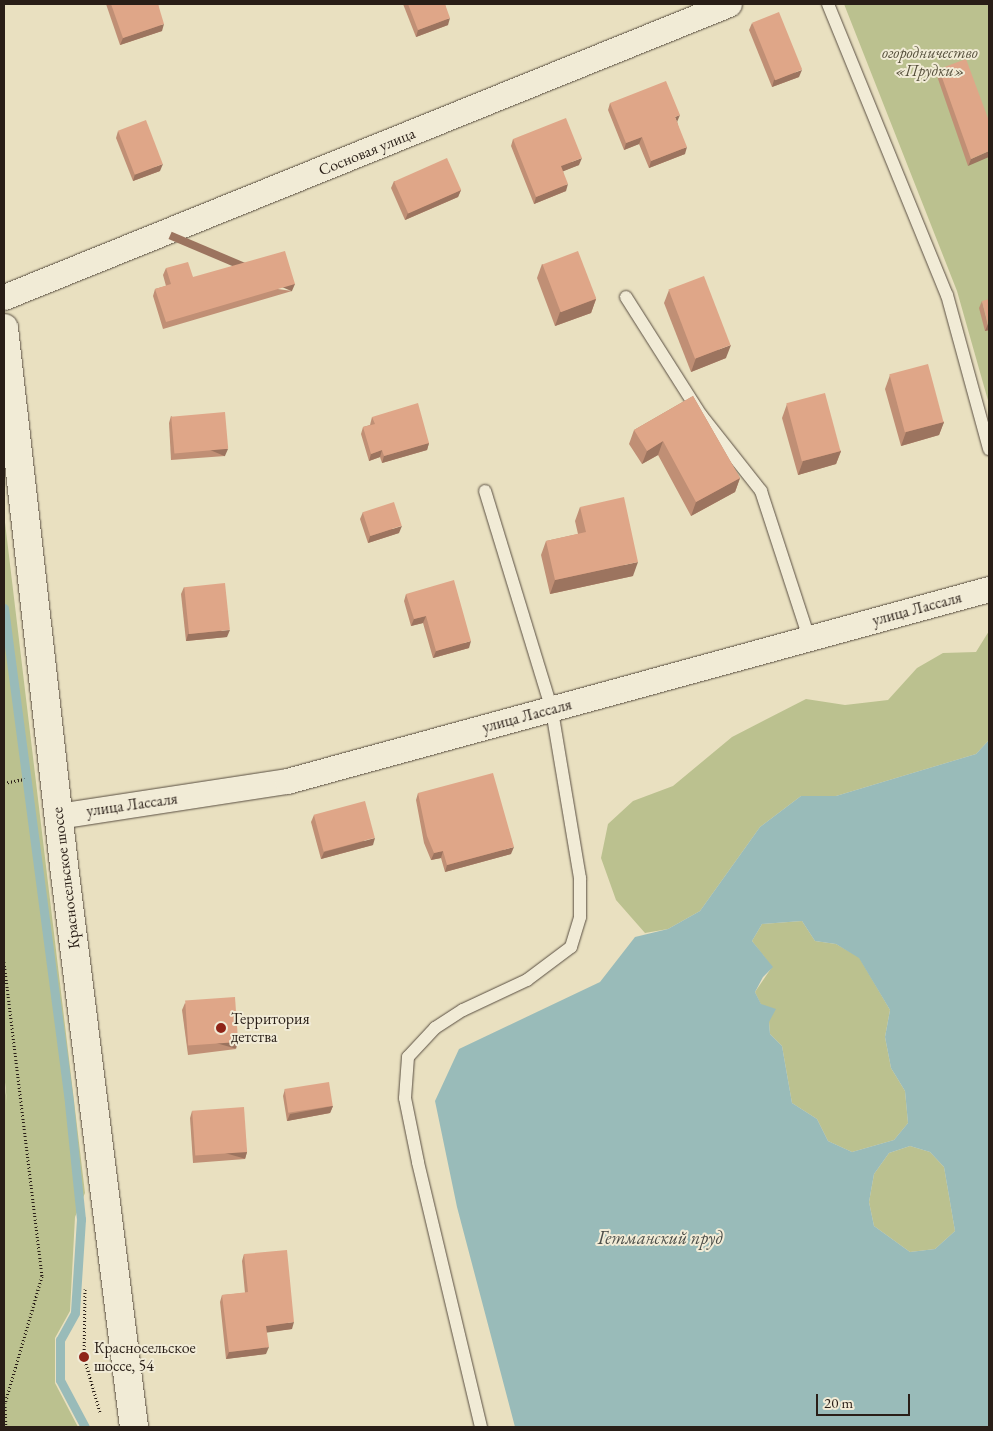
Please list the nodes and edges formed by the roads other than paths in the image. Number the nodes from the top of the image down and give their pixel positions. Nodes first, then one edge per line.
1 (729, 4) edge
2 (828, 4) edge
3 (4, 297) edge
4 (626, 297) dead end
5 (4, 328) edge
6 (989, 449) edge
7 (485, 492) dead end
8 (989, 589) edge
9 (809, 638) junction
10 (552, 710) junction
11 (58, 816) junction
12 (134, 1427) edge
13 (481, 1427) edge

1 - 3 street, Сосновая улица
2 - 6 lane
4 - 9 lane
5 - 11 main road, Красносельское шоссе
7 - 10 lane
8 - 9 street, улица Лассаля
9 - 10 street, улица Лассаля
10 - 11 street, улица Лассаля
10 - 13 lane
11 - 12 main road, Красносельское шоссе

